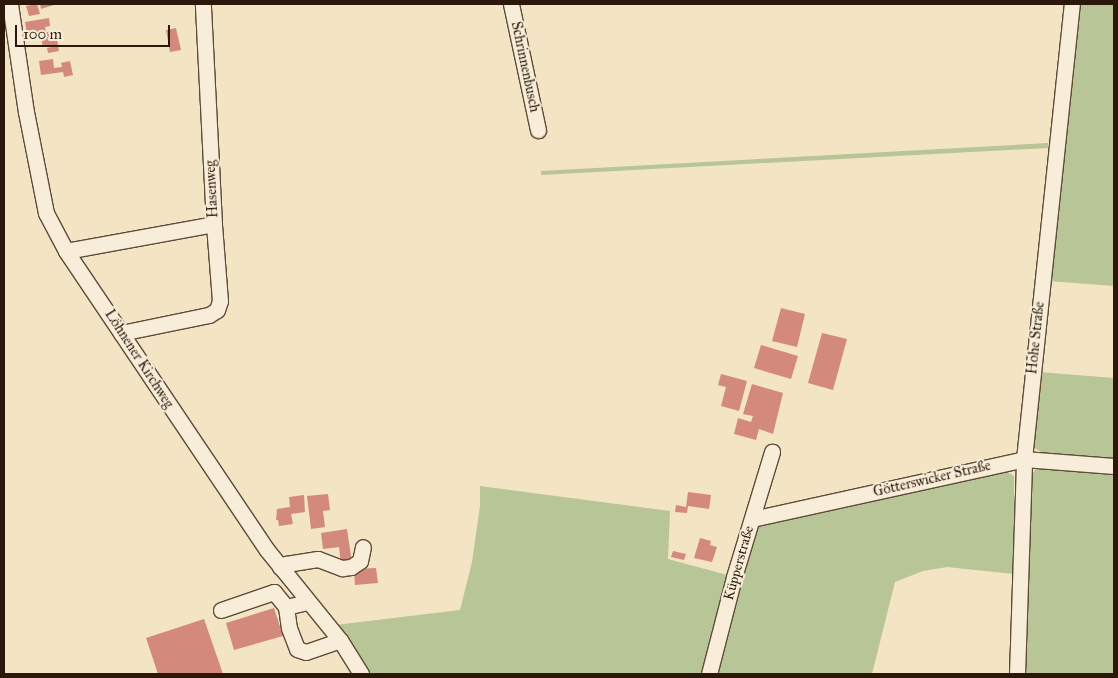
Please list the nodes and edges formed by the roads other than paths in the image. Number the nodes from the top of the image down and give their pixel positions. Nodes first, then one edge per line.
1 (10, 4) edge
2 (203, 4) edge
3 (511, 4) edge
4 (1072, 4) edge
5 (538, 130) dead end
6 (214, 224) junction
7 (66, 251) junction
8 (122, 333) junction
9 (772, 452) dead end
10 (1024, 459) junction
11 (1114, 466) edge
12 (752, 519) junction
13 (363, 548) dead end
14 (280, 568) junction
15 (308, 602) junction
16 (286, 607) junction
17 (221, 610) dead end
18 (340, 640) junction
19 (361, 674) edge
20 (709, 674) edge
21 (1017, 674) edge

1 - 7 street, Löhnener Kirchweg
2 - 6 street, Hasenweg
3 - 5 street, Schrinnenbusch
4 - 10 street, Hohe Straße
6 - 7 street, Hasenweg
6 - 8 street
7 - 8 street, Löhnener Kirchweg
8 - 14 street, Löhnener Kirchweg
9 - 12 street, Küpperstraße
10 - 11 street, Götterswicker Straße
10 - 12 street, Götterswicker Straße
10 - 21 street, Hohe Straße
12 - 20 street, Küpperstraße
13 - 14 street
14 - 15 street, Löhnener Kirchweg
15 - 16 street
15 - 18 street, Löhnener Kirchweg
16 - 17 street
16 - 18 street
18 - 19 street, Löhnener Kirchweg

